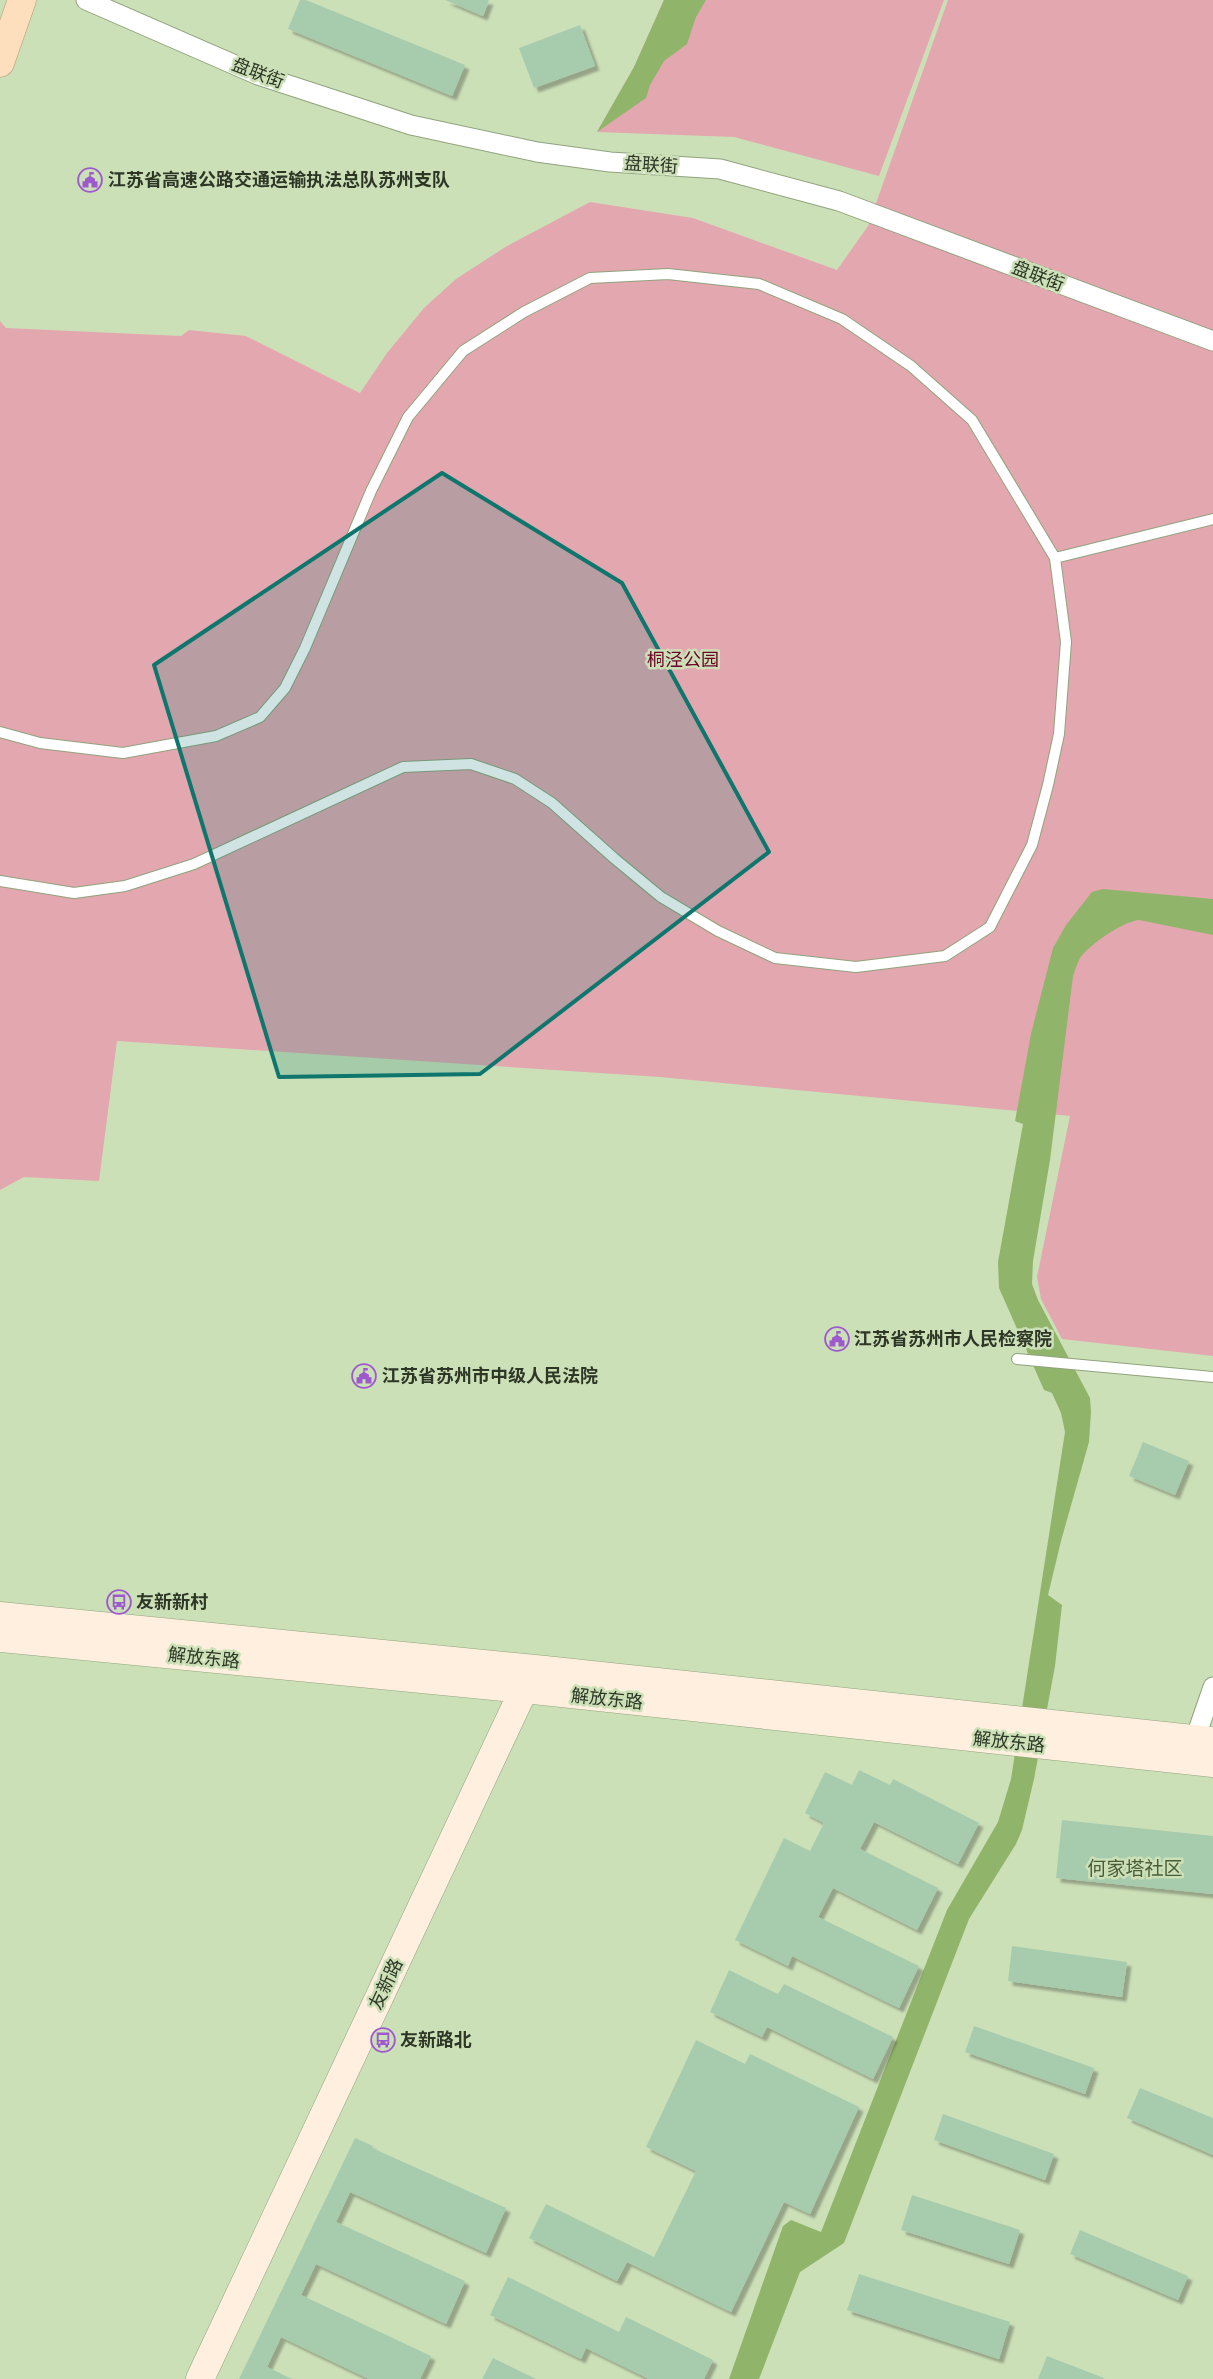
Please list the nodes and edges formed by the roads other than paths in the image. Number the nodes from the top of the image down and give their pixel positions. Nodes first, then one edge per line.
1 (22, 0) edge
2 (86, 0) edge
3 (0, 63) edge
4 (1213, 341) edge
5 (1213, 519) edge
6 (1055, 558) junction
7 (0, 732) edge
8 (0, 881) edge
9 (1017, 1358) dead end
10 (1213, 1378) edge
11 (0, 1616) edge
12 (0, 1638) edge
13 (535, 1680) junction
14 (1213, 1687) edge
15 (1203, 1751) edge
16 (200, 2379) edge
17 (221, 2379) edge

1 - 3 main road
2 - 4 street, 盘联街
5 - 6 lane
6 - 7 lane
6 - 8 lane
9 - 10 lane
11 - 13 main road, 解放东路
12 - 13 main road, 解放东路
13 - 15 main road, 解放东路
13 - 16 main road, 友新路
13 - 17 main road, 友新路
14 - 15 street

